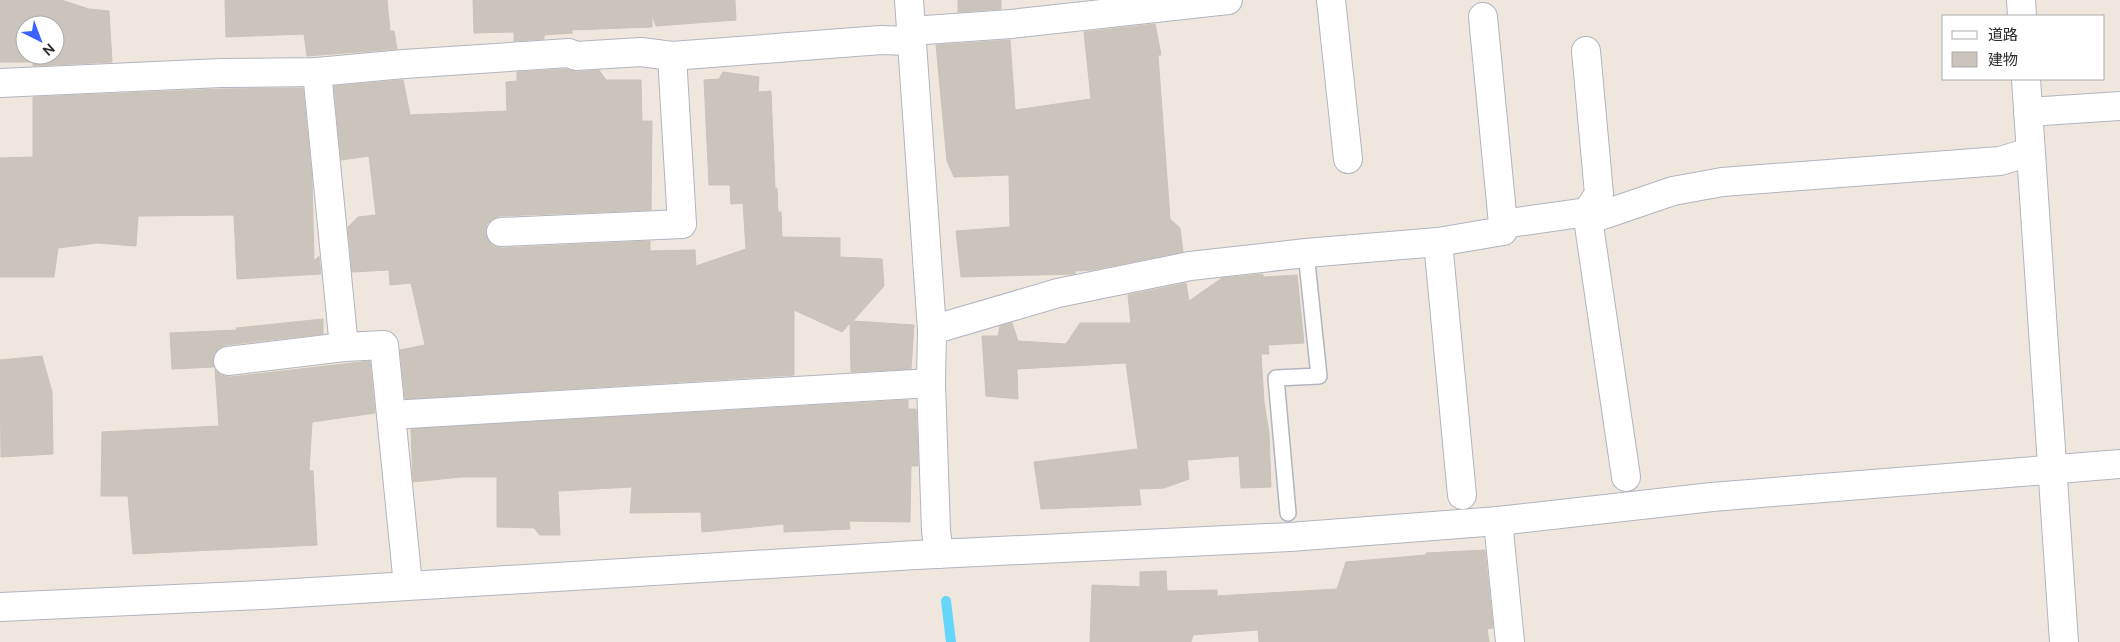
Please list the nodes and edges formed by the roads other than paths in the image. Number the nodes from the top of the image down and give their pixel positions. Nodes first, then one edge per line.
1 (909, 0) edge
2 (1228, 0) edge
3 (1331, 0) edge
4 (2021, 0) edge
5 (2022, 15) edge
6 (1483, 17) dead end
7 (911, 36) junction
8 (1586, 51) dead end
9 (672, 56) junction
10 (317, 72) junction
11 (2026, 80) edge
12 (0, 83) edge
13 (2120, 106) edge
14 (2028, 112) junction
15 (2030, 152) junction
16 (1348, 159) dead end
17 (1588, 216) junction
18 (1503, 224) junction
19 (501, 232) dead end
20 (1438, 242) junction
21 (1306, 253) junction
22 (932, 330) junction
23 (344, 347) junction
24 (228, 361) dead end
25 (931, 383) junction
26 (391, 415) junction
27 (2120, 464) edge
28 (2053, 469) junction
29 (1626, 477) dead end
30 (1462, 495) dead end
31 (1288, 513) dead end
32 (1498, 521) junction
33 (939, 554) junction
34 (408, 585) junction
35 (0, 606) edge
36 (1510, 642) edge
37 (2064, 642) edge

1 - 7 street
2 - 7 street
3 - 16 street
4 - 5 street
6 - 18 street
7 - 9 street
7 - 22 street
8 - 17 street
9 - 10 street
9 - 19 street
10 - 12 street
10 - 23 street
11 - 14 street
13 - 14 street
14 - 15 street
15 - 17 street
15 - 28 street
17 - 18 street
17 - 29 street
18 - 20 street
20 - 21 street
20 - 30 street
21 - 22 street
21 - 31 lane
22 - 25 street
23 - 24 street
23 - 26 street
25 - 26 street
25 - 33 street
26 - 34 street
27 - 28 street
28 - 32 street
28 - 37 street
32 - 33 street
32 - 36 street
33 - 34 street
34 - 35 street

